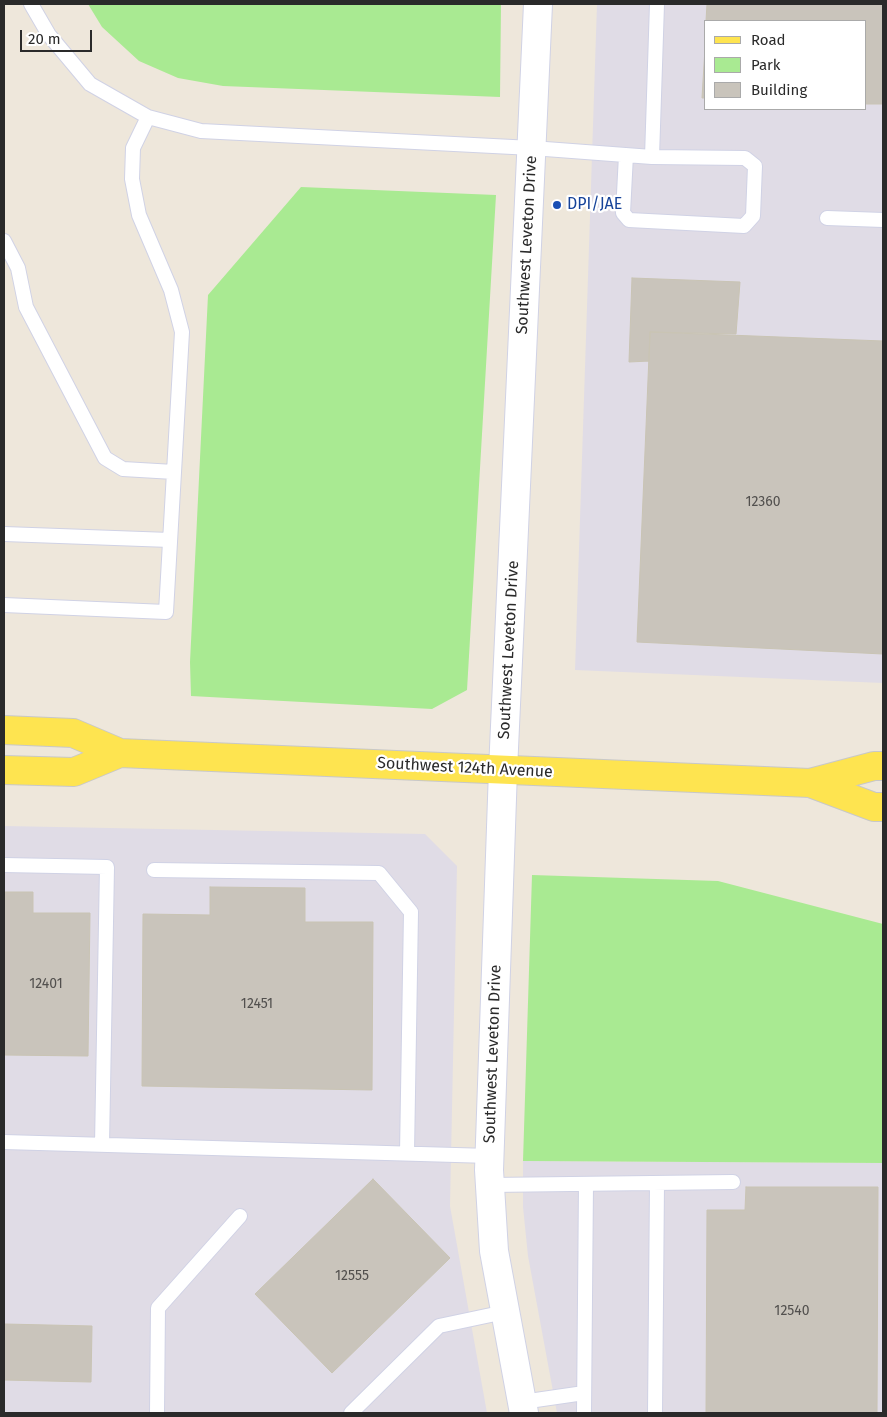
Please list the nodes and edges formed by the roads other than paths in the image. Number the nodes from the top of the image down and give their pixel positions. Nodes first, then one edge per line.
1 (31, 4) edge
2 (538, 4) edge
3 (657, 4) edge
4 (148, 117) junction
5 (532, 148) junction
6 (626, 155) junction
7 (652, 157) junction
8 (827, 218) dead end
9 (883, 220) edge
10 (4, 241) edge
11 (174, 472) junction
12 (4, 534) edge
13 (170, 540) junction
14 (4, 605) edge
15 (4, 730) edge
16 (120, 753) junction
17 (883, 766) edge
18 (4, 770) edge
19 (503, 770) junction
20 (810, 783) junction
21 (883, 807) edge
22 (4, 864) edge
23 (154, 870) dead end
24 (4, 1142) edge
25 (102, 1145) junction
26 (407, 1154) junction
27 (490, 1156) junction
28 (732, 1182) dead end
29 (657, 1183) junction
30 (586, 1184) junction
31 (490, 1185) junction
32 (240, 1216) dead end
33 (505, 1312) junction
34 (584, 1393) junction
35 (523, 1407) edge
36 (157, 1413) edge
37 (350, 1413) edge
38 (584, 1413) edge
39 (654, 1413) edge

1 - 4 lane
2 - 5 street, Southwest Leveton Drive
3 - 7 lane
4 - 5 lane
4 - 11 lane
5 - 6 lane
5 - 19 street, Southwest Leveton Drive
6 - 7 lane
6 - 7 lane
8 - 9 lane
10 - 11 lane
11 - 13 lane
12 - 13 lane
13 - 14 lane
15 - 16 main road, Southwest 124th Avenue
16 - 18 main road, Southwest 124th Avenue
16 - 19 main road, Southwest 124th Avenue
17 - 20 main road, Southwest 124th Avenue
19 - 20 main road, Southwest 124th Avenue
19 - 27 street, Southwest Leveton Drive
20 - 21 main road, Southwest 124th Avenue
22 - 25 lane
23 - 26 lane
24 - 25 lane
25 - 26 lane
26 - 27 lane
27 - 31 street, Southwest Leveton Drive
28 - 29 lane
29 - 30 lane
29 - 39 lane
30 - 31 lane
30 - 34 lane
31 - 33 street, Southwest Leveton Drive
32 - 36 lane
33 - 35 street, Southwest Leveton Drive
33 - 37 lane
34 - 35 lane
34 - 38 lane

